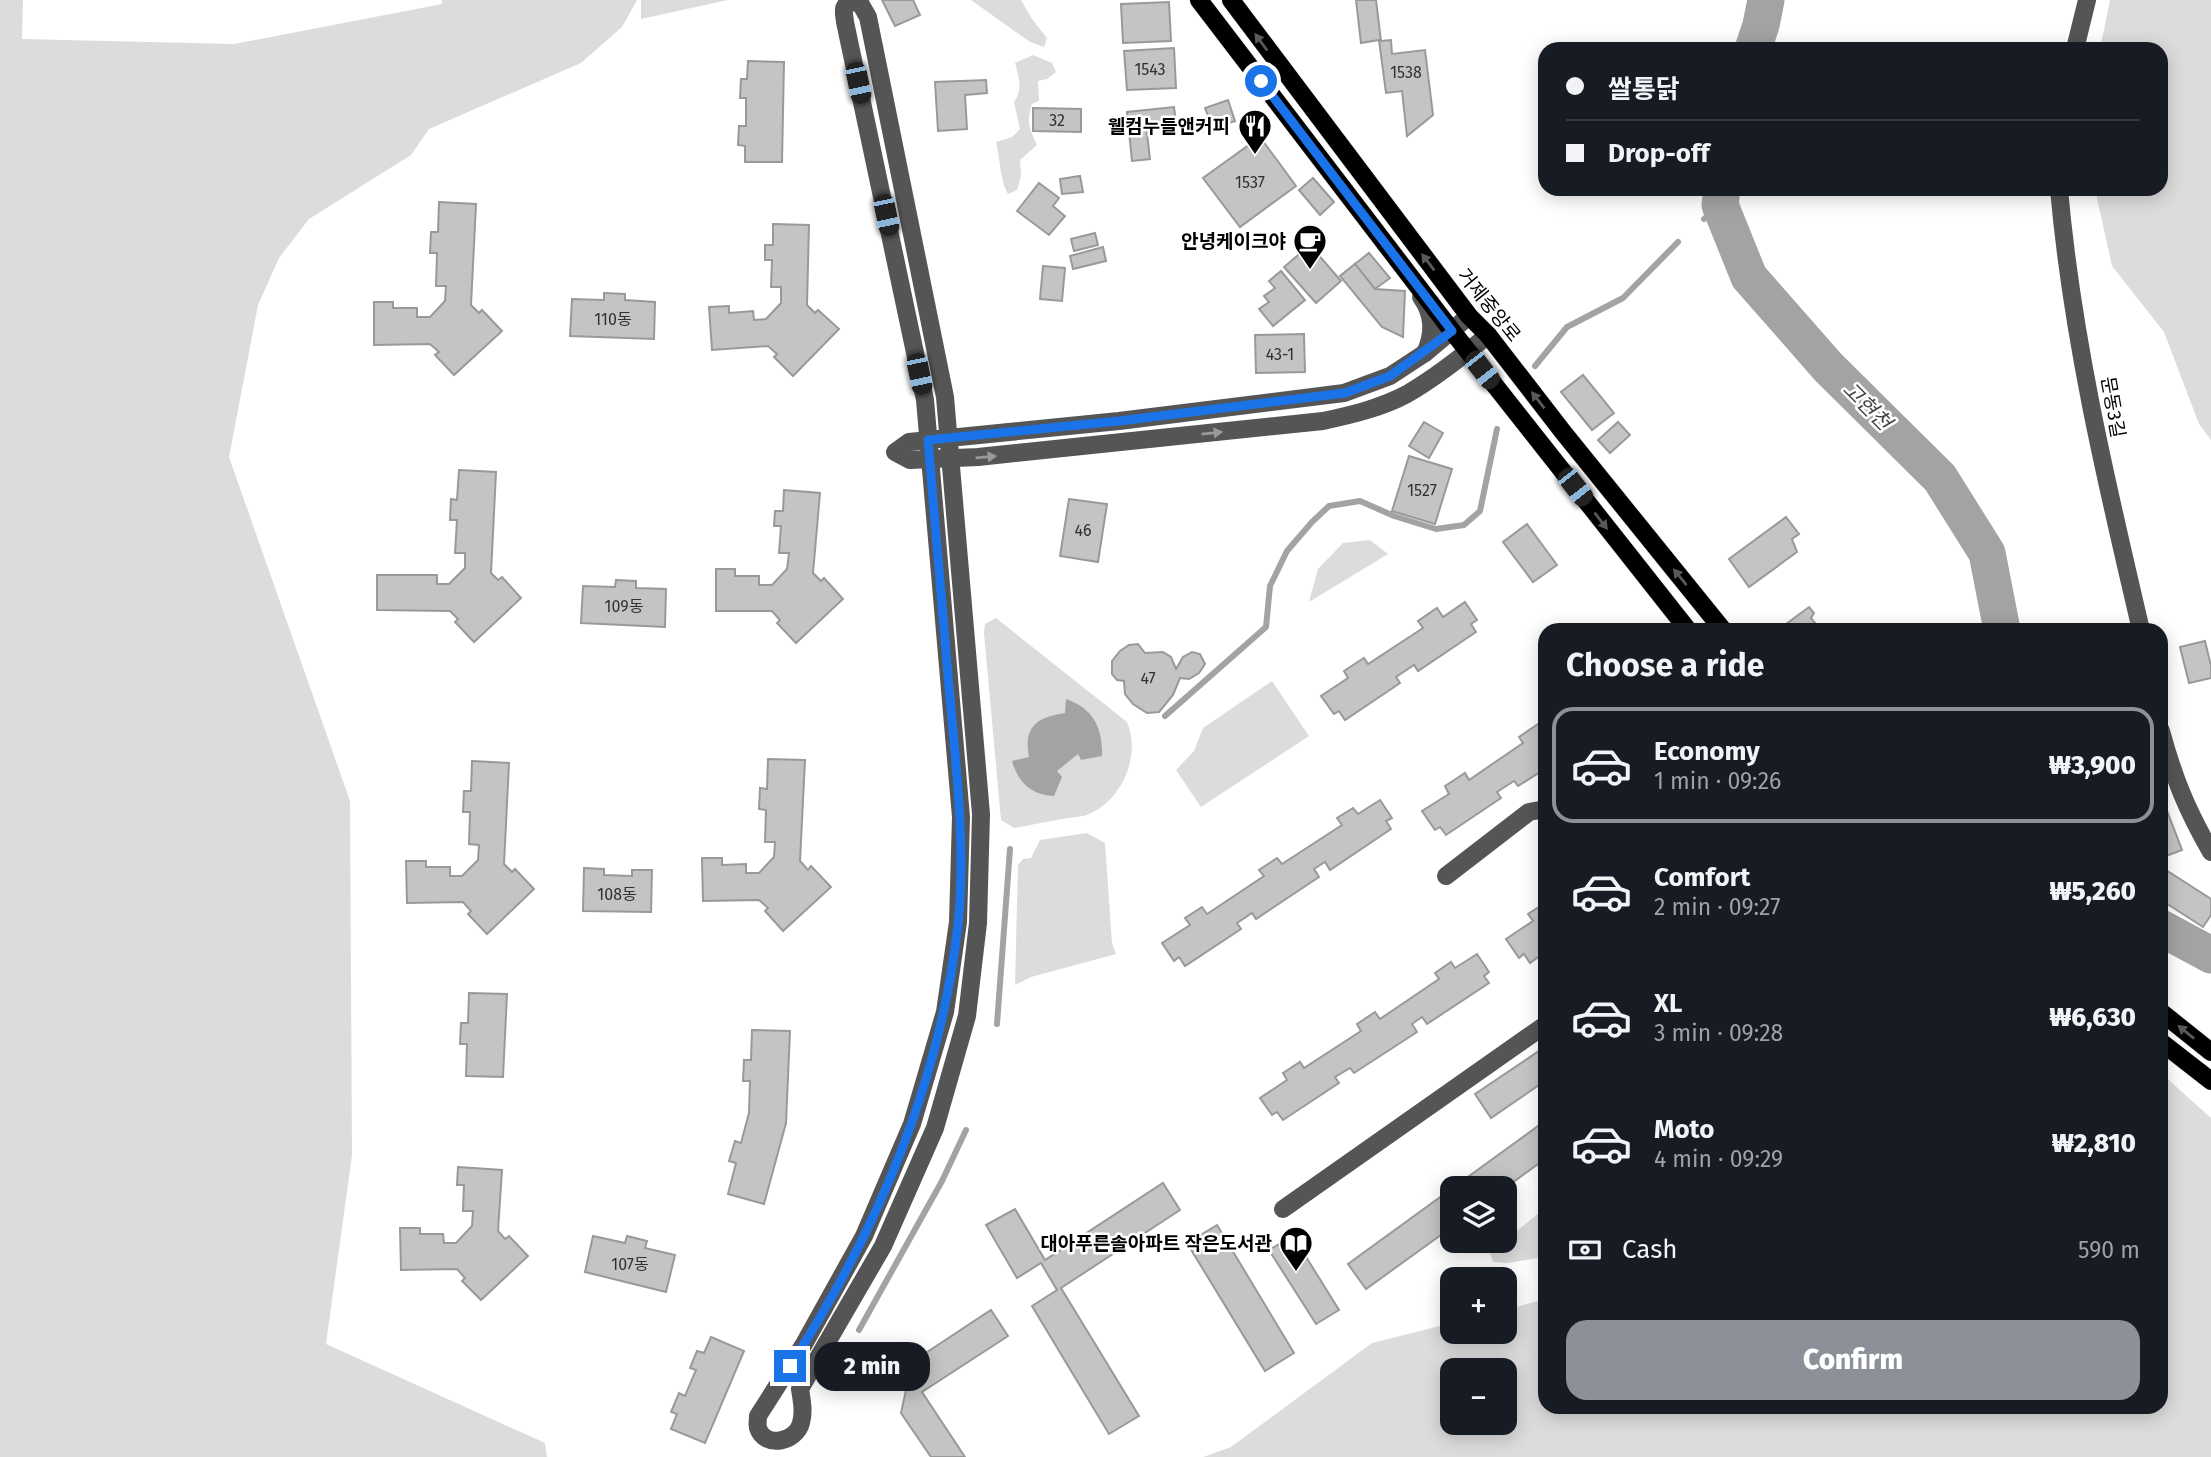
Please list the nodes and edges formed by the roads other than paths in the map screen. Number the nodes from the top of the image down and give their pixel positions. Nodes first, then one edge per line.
1 (1199, 0) edge
2 (1231, 0) edge
3 (2087, 0) edge
4 (2077, 42) edge
5 (2060, 196) edge
6 (1407, 272) junction
7 (1469, 316) junction
8 (1452, 331) junction
9 (1488, 335) junction
10 (1468, 352) junction
11 (1424, 353) junction
12 (1436, 373) junction
13 (1496, 387) junction
14 (948, 438) junction
15 (928, 440) junction
16 (950, 458) junction
17 (930, 459) junction
18 (1682, 623) edge
19 (1717, 623) edge
20 (2139, 623) edge
21 (2168, 758) edge
22 (1538, 810) edge
23 (2211, 852) edge
24 (1446, 876) dead end
25 (2168, 1018) edge
26 (1538, 1030) edge
27 (2168, 1047) edge
28 (2211, 1052) edge
29 (2211, 1081) edge
30 (1283, 1209) dead end

1 - 6 main road
7 -> 2 main road, 거제중앙로
3 - 4 street
5 - 20 street, 문동3길
6 - 8 main road
6 - 11 street
7 - 8 street
7 - 9 main road, 거제중앙로
8 - 10 main road
8 - 11 street
9 - 10 street
19 -> 9 main road, 거제중앙로
10 - 12 street
10 - 13 main road
11 - 14 street
12 - 13 street
16 -> 12 street
13 -> 18 main road
14 - 15 street
14 - 15 street
14 - 16 street
15 - 17 street
15 - 17 street
16 - 17 street
16 - 17 street
21 - 23 street
22 - 24 street
28 -> 25 main road
26 - 30 street
27 - 29 main road

